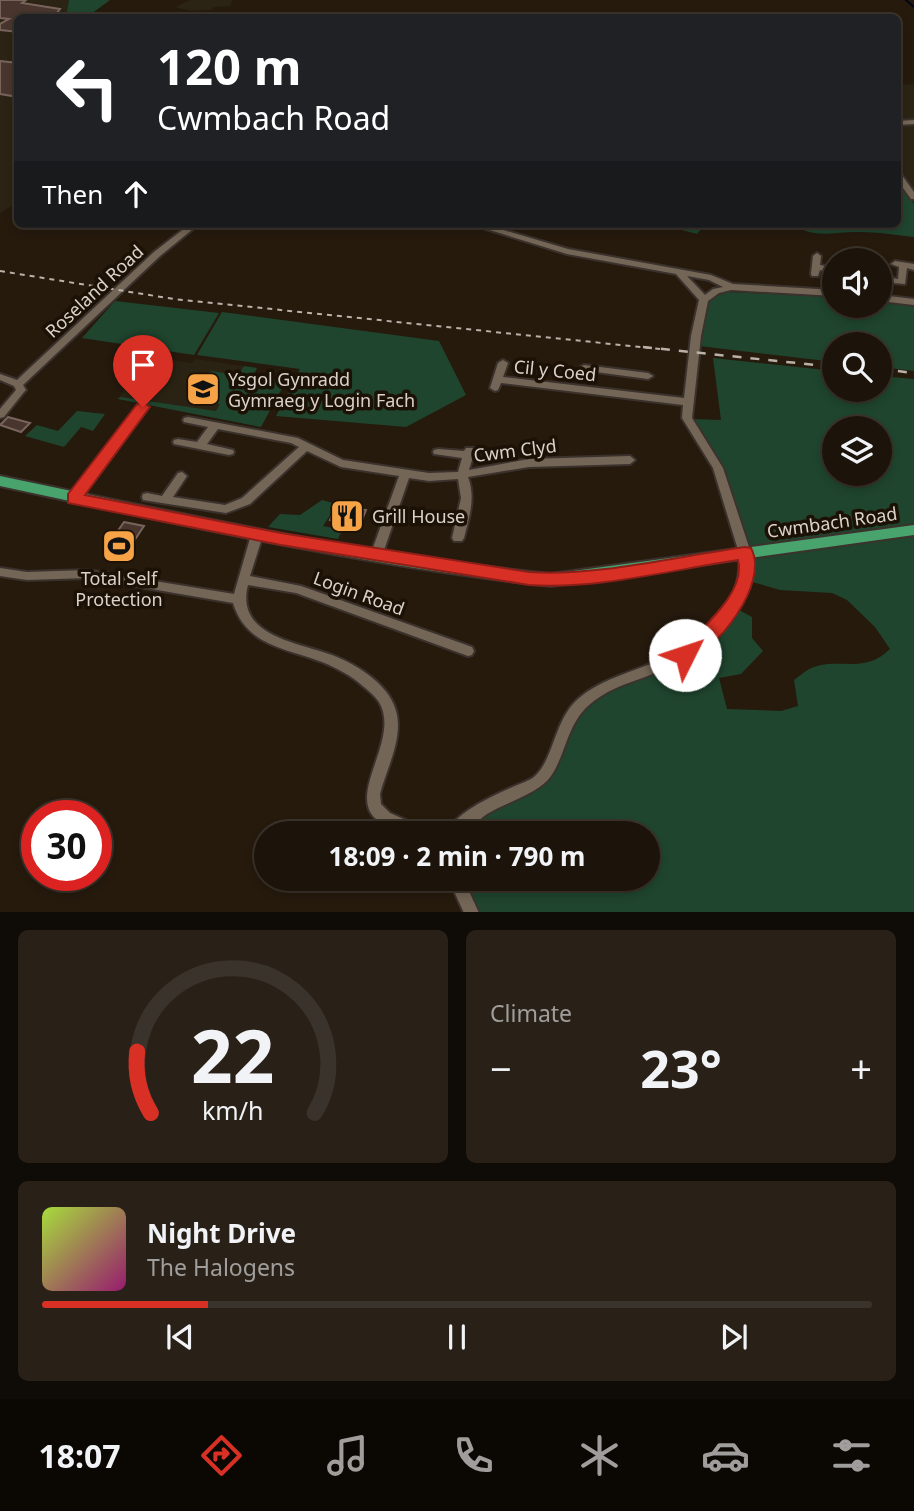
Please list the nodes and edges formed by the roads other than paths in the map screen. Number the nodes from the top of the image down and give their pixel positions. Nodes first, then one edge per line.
1 (901, 180) edge
2 (914, 197) edge
3 (190, 228) edge
4 (488, 228) edge
5 (817, 256) dead end
6 (914, 267) edge
7 (822, 271) edge
8 (680, 274) junction
9 (892, 281) edge
10 (731, 288) junction
11 (822, 292) edge
12 (892, 299) edge
13 (704, 300) junction
14 (914, 302) edge
15 (503, 363) dead end
16 (584, 368) dead end
17 (609, 372) junction
18 (648, 375) dead end
19 (0, 377) edge
20 (18, 384) junction
21 (607, 392) junction
22 (688, 402) junction
23 (138, 411) dead end
24 (0, 415) edge
25 (188, 420) dead end
26 (215, 425) junction
27 (178, 442) dead end
28 (200, 446) junction
29 (306, 446) junction
30 (229, 452) dead end
31 (438, 452) dead end
32 (630, 460) dead end
33 (405, 475) junction
34 (462, 475) junction
35 (183, 476) dead end
36 (0, 481) edge
37 (147, 497) dead end
38 (74, 499) junction
39 (165, 500) junction
40 (914, 530) edge
41 (472, 533) dead end
42 (257, 535) junction
43 (745, 553) junction
44 (376, 555) junction
45 (0, 572) edge
46 (246, 580) junction
47 (239, 599) junction
48 (463, 647) dead end
49 (394, 821) edge
50 (467, 821) edge
51 (462, 891) edge
52 (472, 912) edge

1 - 2 street
3 - 20 street, Roseland Road
4 - 8 street
5 - 7 street
6 - 9 street
8 - 10 street
8 - 13 street
10 - 11 street
10 - 13 street
12 - 14 street
13 - 22 street
15 - 21 street, Cil y Coed
16 - 17 street, Cil y Coed
17 - 18 street, Cil y Coed
17 - 21 street, Cil y Coed
19 - 20 street
20 - 24 street, Roseland Road
21 - 22 street, Cil y Coed
22 - 43 street
23 - 38 street
25 - 26 street, Cwm Clyd
26 - 28 street
26 - 29 street, Cwm Clyd
27 - 28 street
28 - 30 street
29 - 33 street, Cwm Clyd
29 - 39 street
31 - 34 street
32 - 34 street, Cwm Clyd
33 - 34 street, Cwm Clyd
33 - 44 street
34 - 41 street
35 - 39 street
36 - 38 main road, Cwmbach Road
37 - 39 street
38 - 42 main road, Cwmbach Road
40 - 43 main road, Cwmbach Road
42 - 44 main road, Cwmbach Road
42 - 46 street
43 - 44 main road, Cwmbach Road
43 - 50 street
45 - 47 street
46 - 47 street
46 - 48 street, Login Road
47 - 49 street
51 - 52 street

